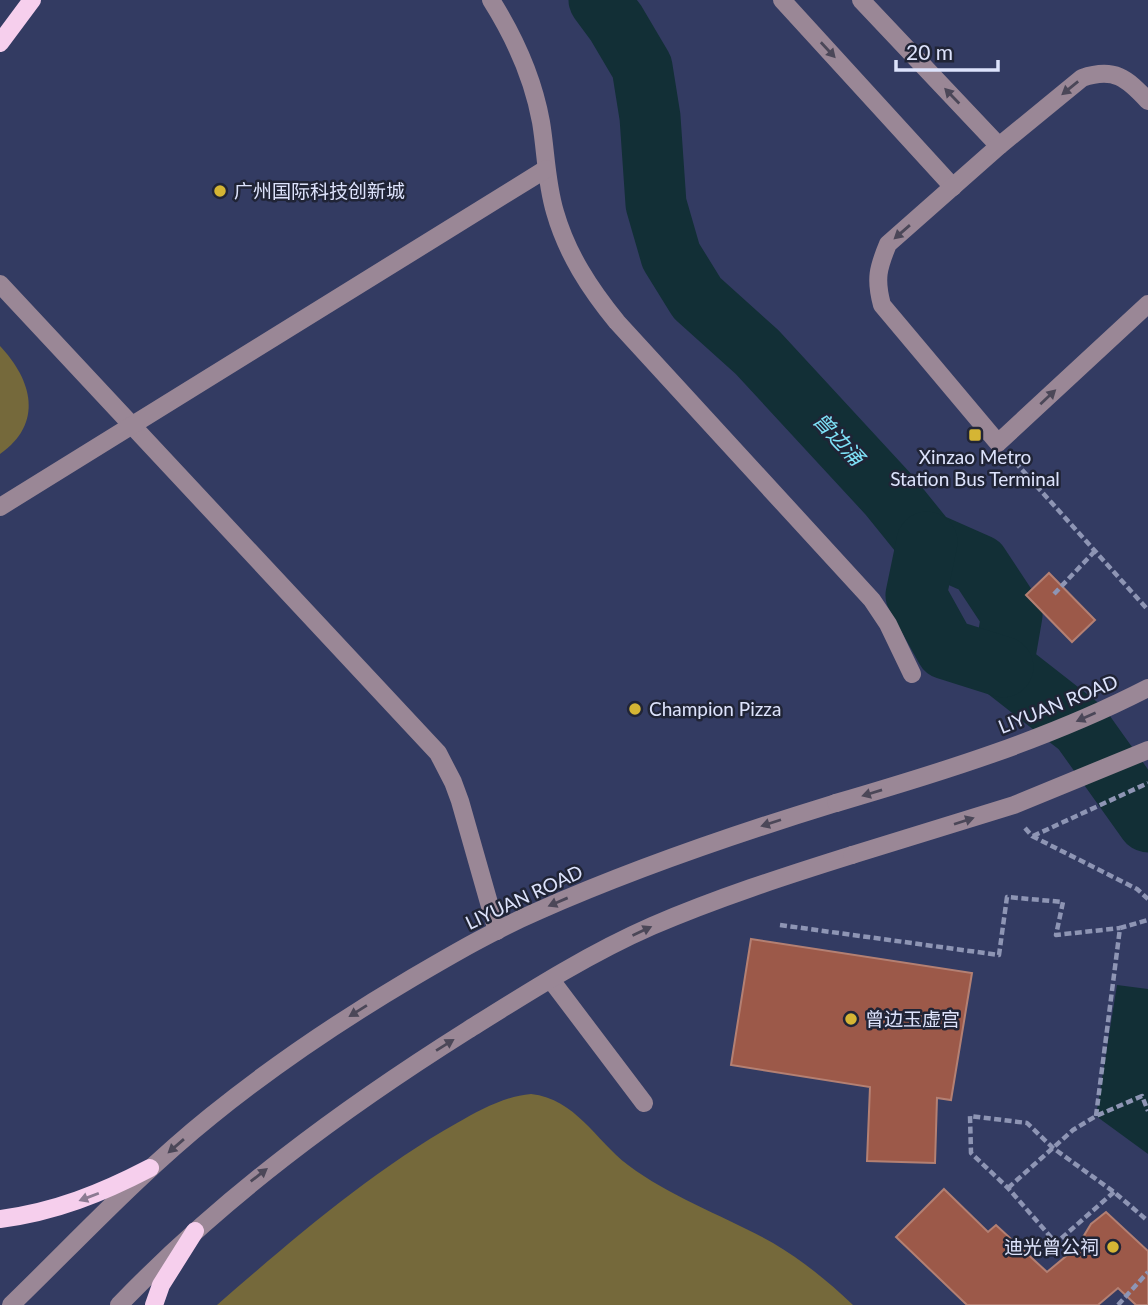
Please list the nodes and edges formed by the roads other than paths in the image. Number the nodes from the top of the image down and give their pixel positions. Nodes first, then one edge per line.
1 (32, 0) edge
2 (491, 0) edge
3 (782, 0) edge
4 (861, 0) edge
5 (0, 43) edge
6 (1148, 101) edge
7 (999, 146) junction
8 (546, 169) junction
9 (953, 187) junction
10 (0, 284) edge
11 (1148, 304) edge
12 (132, 425) junction
13 (0, 507) edge
14 (912, 674) dead end
15 (1148, 688) edge
16 (1148, 750) edge
17 (497, 931) junction
18 (551, 980) junction
19 (644, 1103) dead end
20 (150, 1168) junction
21 (0, 1219) edge
22 (195, 1231) junction
23 (11, 1305) edge
24 (119, 1305) edge
25 (154, 1305) edge

1 - 5 main road
2 - 8 street
3 -> 9 street
7 -> 4 street
6 -> 7 street
7 - 9 street
8 - 12 street
8 - 14 street
9 -> 11 street
10 - 12 street
12 - 13 street
12 - 17 street
15 -> 17 street, LIYUAN ROAD, bridge
18 -> 16 street, bridge
17 -> 20 street, LIYUAN ROAD
18 - 19 street
22 -> 18 street
20 -> 21 main road
20 - 23 street, LIYUAN ROAD
22 - 24 street
22 - 25 main road

